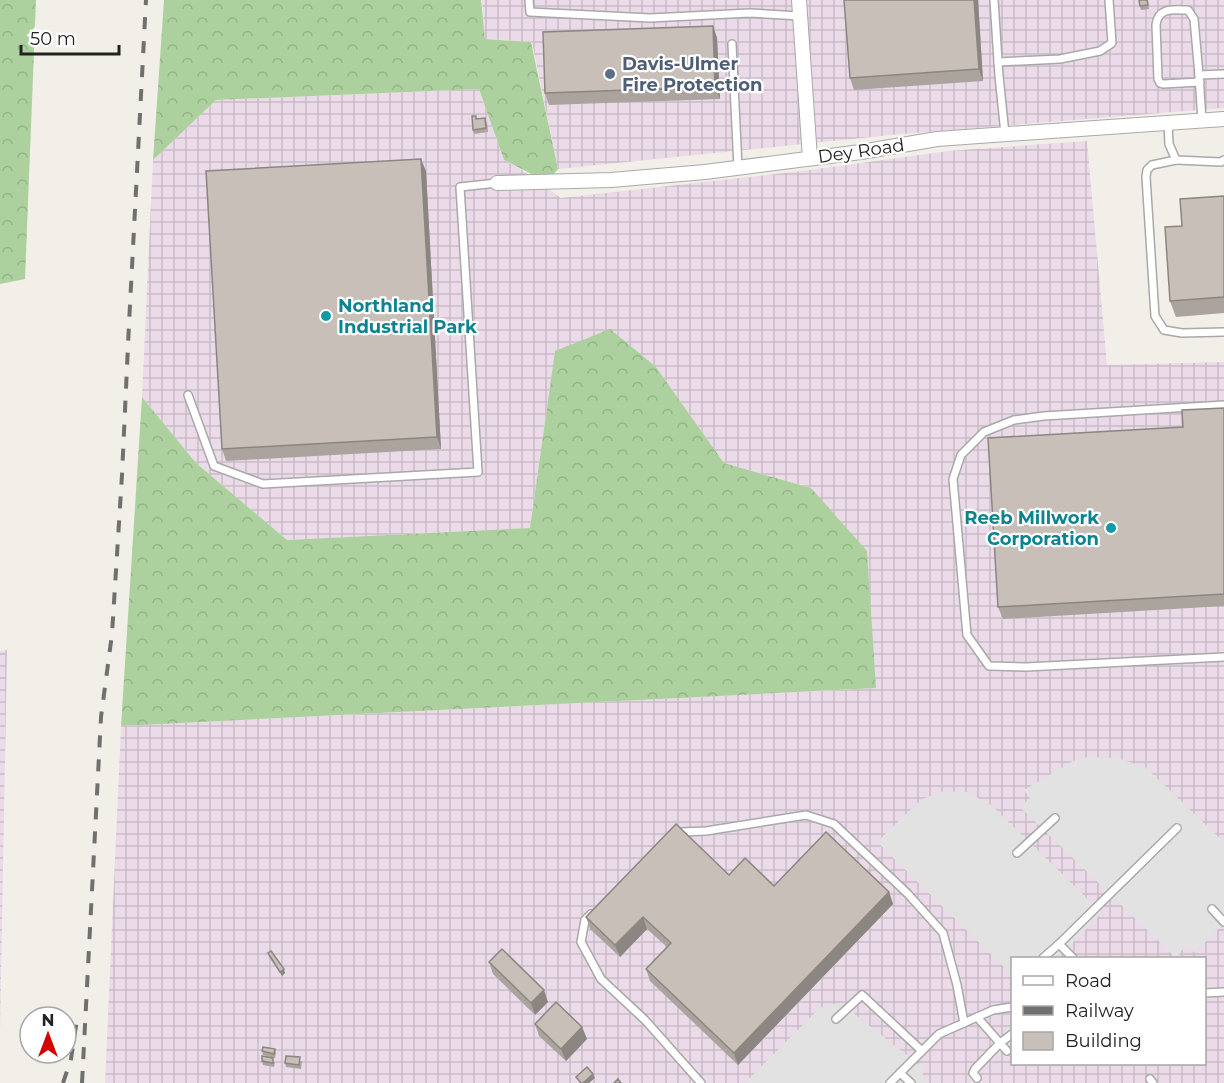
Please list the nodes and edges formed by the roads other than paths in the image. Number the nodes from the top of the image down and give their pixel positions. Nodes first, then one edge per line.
1 (529, 0) edge
2 (799, 0) edge
3 (994, 0) edge
4 (1109, 0) edge
5 (800, 16) junction
6 (732, 44) dead end
7 (998, 62) junction
8 (1224, 74) edge
9 (1199, 79) junction
10 (1224, 119) edge
11 (1202, 121) junction
12 (1168, 123) junction
13 (1005, 134) junction
14 (810, 158) junction
15 (1176, 160) junction
16 (1224, 160) edge
17 (738, 167) junction
18 (497, 183) joint
19 (1224, 332) edge
20 (188, 395) dead end
21 (1224, 405) edge
22 (1224, 657) edge
23 (1055, 818) dead end
24 (1177, 828) dead end
25 (673, 837) edge
26 (1017, 853) dead end
27 (1212, 909) dead end
28 (593, 912) edge
29 (1224, 922) edge
30 (1059, 944) junction
31 (1044, 957) edge
32 (1072, 957) edge
33 (1224, 992) edge
34 (1206, 993) edge
35 (1011, 1007) edge
36 (977, 1017) junction
37 (836, 1019) dead end
38 (964, 1023) junction
39 (1011, 1035) edge
40 (1000, 1043) junction
41 (922, 1051) junction
42 (1007, 1051) dead end
43 (900, 1073) junction
44 (977, 1078) dead end
45 (892, 1082) edge
46 (701, 1083) edge
47 (911, 1083) edge

1 - 5 lane
2 - 5 street
3 - 7 lane
4 - 7 lane
5 - 14 street
6 - 17 lane
7 - 13 lane
8 - 9 lane
9 - 9 lane
9 - 11 lane
10 - 11 street, Dey Road
11 - 12 street, Dey Road
12 - 13 street, Dey Road
12 - 15 lane
13 - 14 street, Dey Road
14 - 17 street, Dey Road
15 - 16 lane
15 - 19 lane
17 - 18 street, Dey Road
18 - 20 lane
21 - 22 lane
23 - 26 lane
24 - 30 lane
25 - 38 lane
27 - 29 lane
28 - 46 lane
30 - 31 lane
30 - 32 lane
33 - 34 lane
35 - 36 lane
36 - 38 lane
36 - 40 lane
37 - 41 lane
38 - 41 lane
39 - 40 lane
40 - 42 lane
40 - 44 lane
41 - 43 lane
43 - 45 lane
43 - 47 lane

